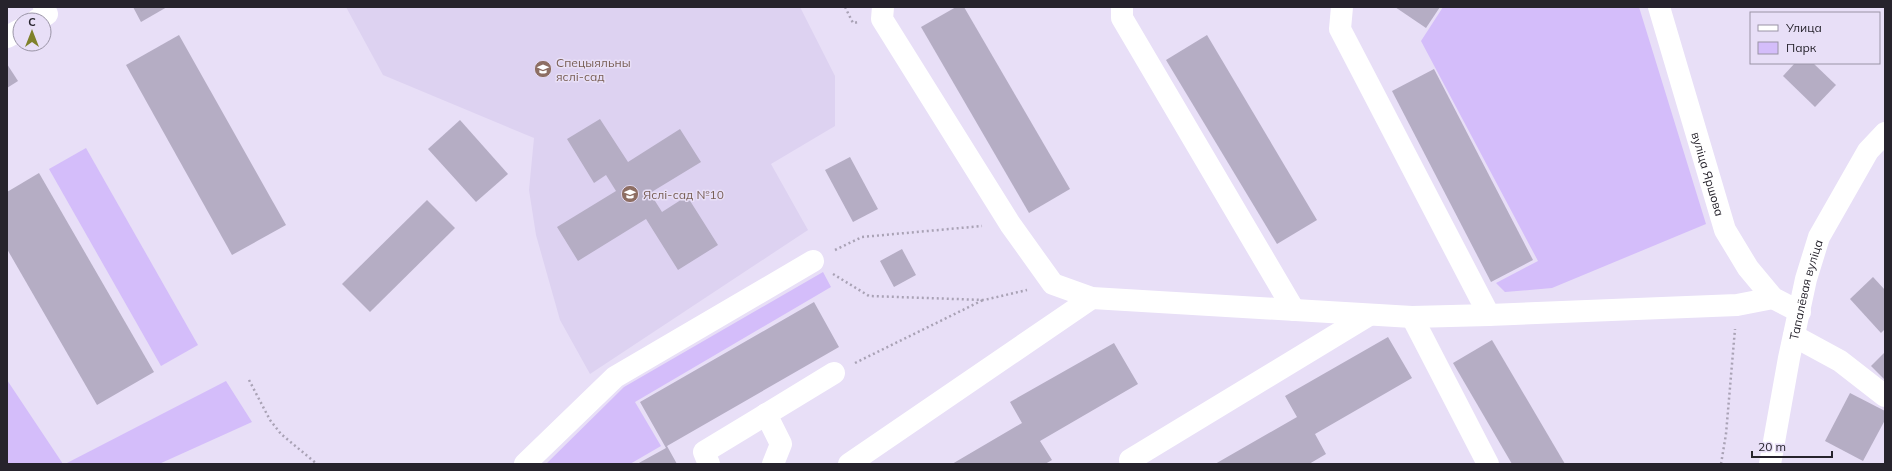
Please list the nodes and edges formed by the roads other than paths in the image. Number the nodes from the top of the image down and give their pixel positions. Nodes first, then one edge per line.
1 (883, 7) edge
2 (1122, 7) edge
3 (1342, 7) edge
4 (1659, 7) edge
5 (1885, 134) edge
6 (813, 261) road end
7 (1092, 298) junction
8 (1773, 298) junction
9 (1294, 310) junction
10 (1800, 312) junction
11 (1369, 315) junction
12 (1489, 315) junction
13 (1412, 317) junction
14 (1794, 336) junction
15 (834, 373) road end
16 (1885, 396) edge
17 (766, 414) junction
18 (1130, 460) dead end
19 (524, 464) edge
20 (709, 464) edge
21 (773, 464) edge
22 (849, 464) edge
23 (1488, 464) edge
24 (1770, 464) edge

1 - 7 main road
2 - 9 main road
3 - 12 main road
4 - 8 main road, вуліца Яршова
5 - 10 main road, Тапалёвая вуліца
6 - 19 main road
7 - 9 main road
7 - 22 main road
8 - 10 main road, вуліца Яршова
8 - 12 main road
9 - 11 main road
10 - 14 main road, Тапалёвая вуліца
11 - 13 main road
11 - 18 main road
12 - 13 main road
13 - 23 main road
14 - 16 main road
14 - 24 main road, Тапалёвая вуліца
15 - 17 main road
17 - 20 main road
17 - 21 main road

